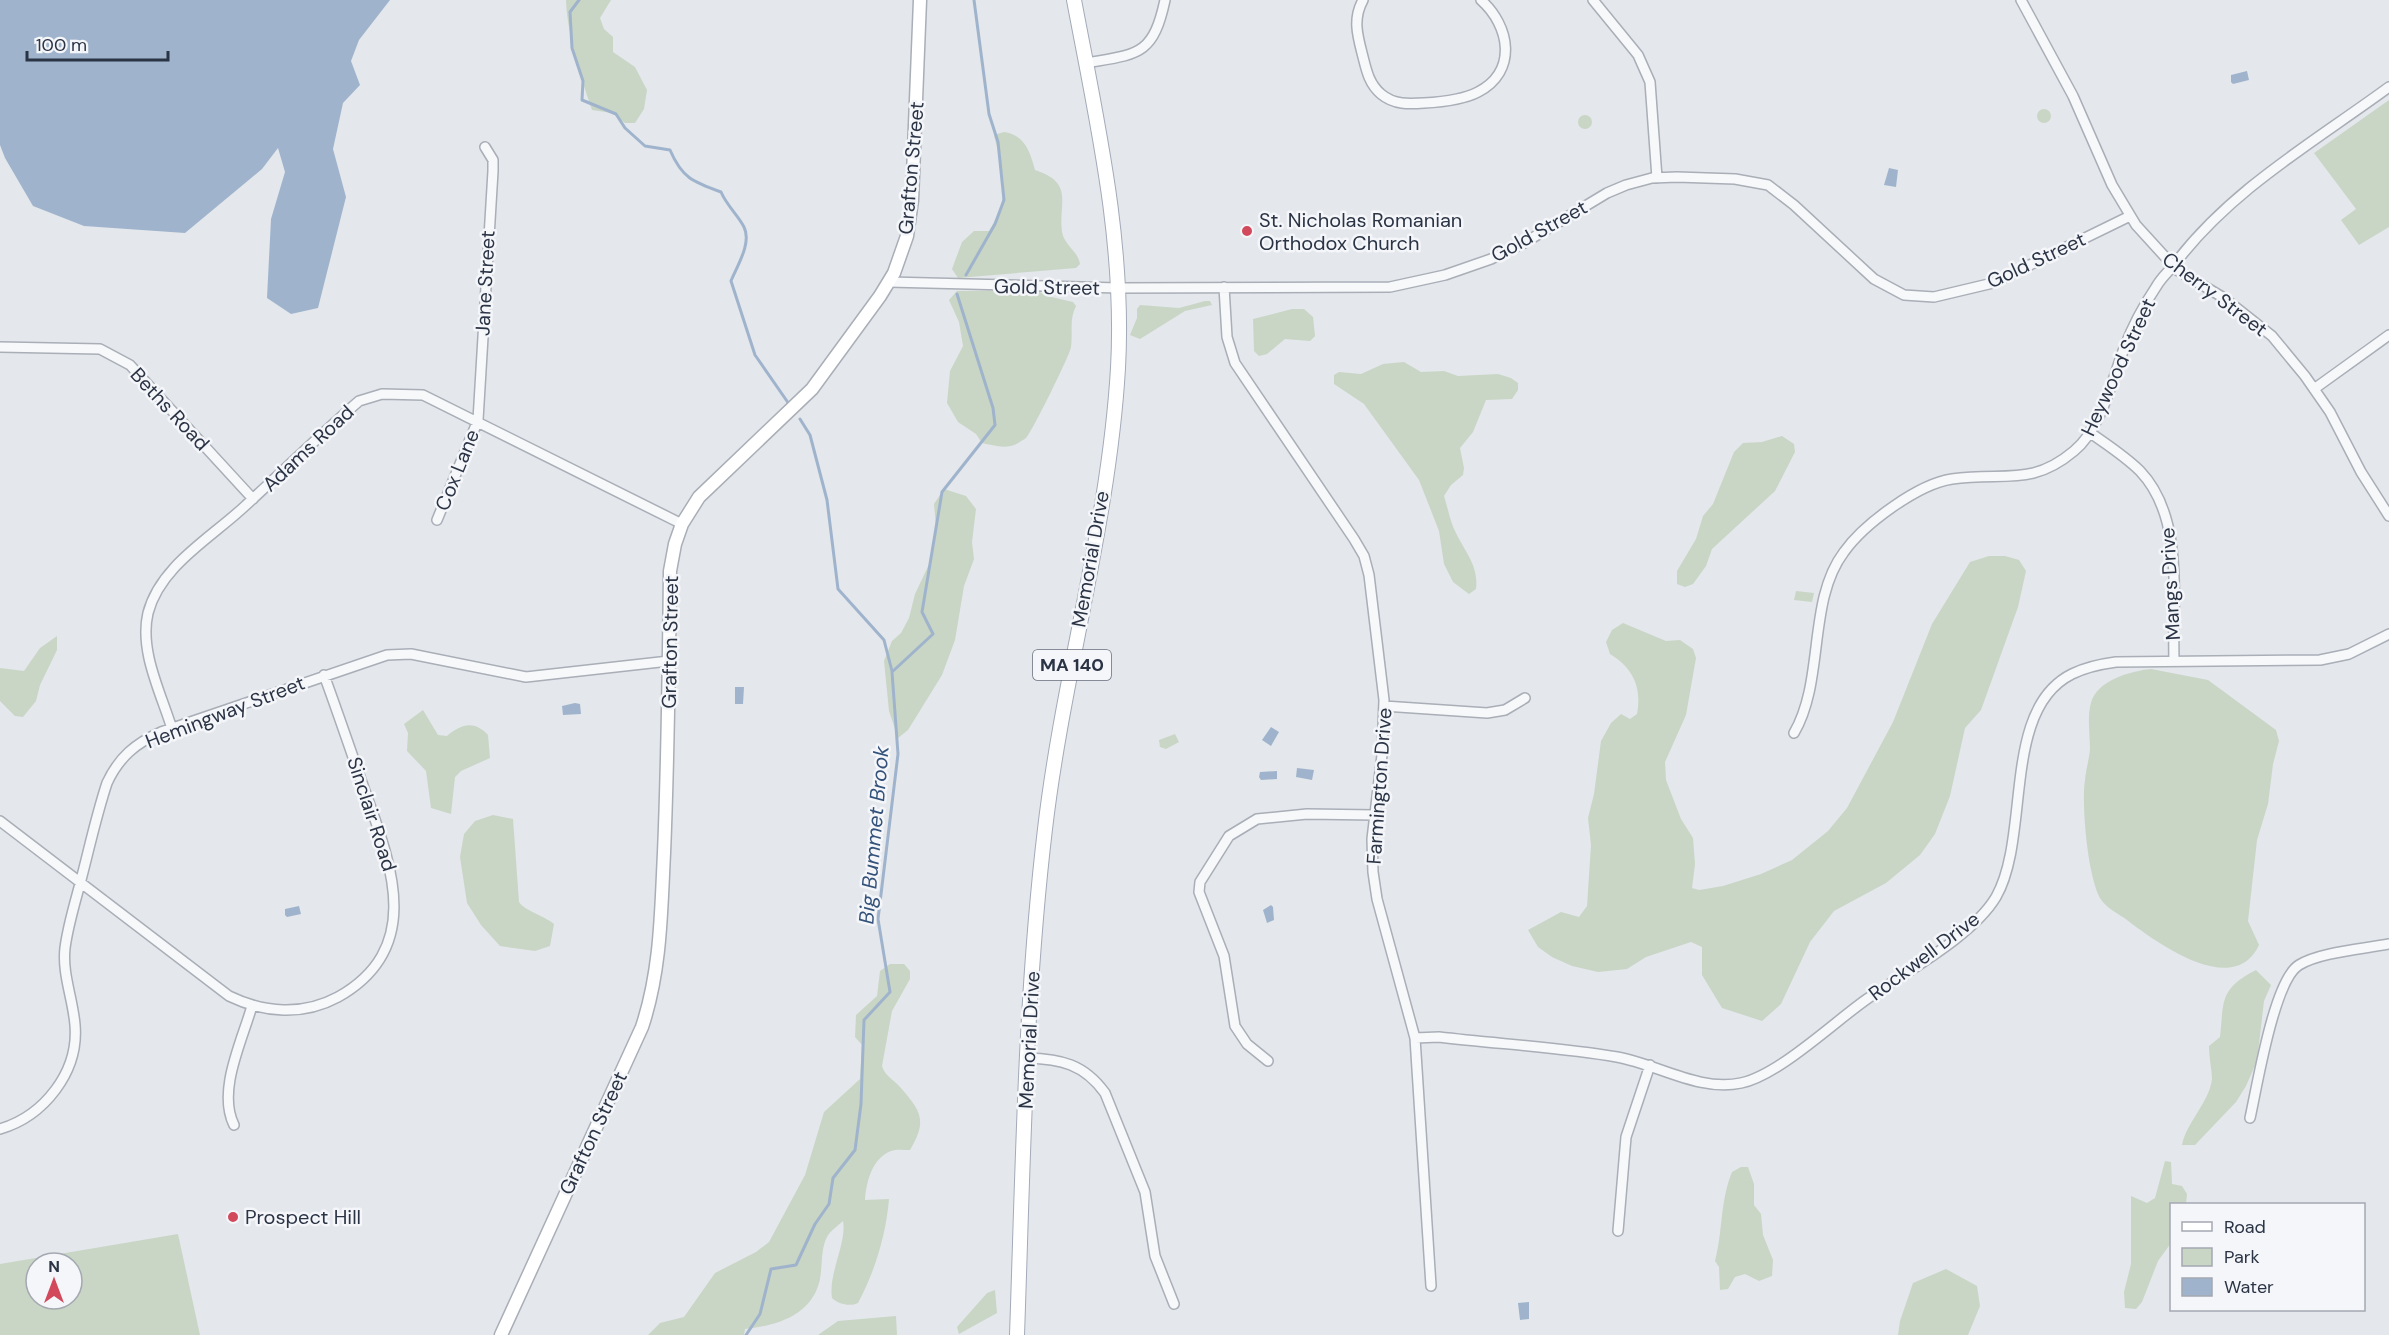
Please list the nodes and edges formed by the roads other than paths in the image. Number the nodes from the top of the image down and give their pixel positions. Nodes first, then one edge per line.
1 (920, 0) edge
2 (1074, 0) edge
3 (1165, 0) edge
4 (1363, 0) edge
5 (1481, 0) edge
6 (1593, 0) edge
7 (2022, 0) edge
8 (1086, 63) junction
9 (2389, 87) edge
10 (485, 147) dead end
11 (1656, 178) junction
12 (2130, 216) junction
13 (2173, 266) junction
14 (889, 282) junction
15 (1224, 287) junction
16 (1119, 288) junction
17 (2389, 335) edge
18 (0, 347) edge
19 (2314, 388) junction
20 (478, 420) junction
21 (2089, 432) junction
22 (253, 499) junction
23 (2389, 516) edge
24 (437, 520) dead end
25 (682, 524) junction
26 (2389, 634) edge
27 (2174, 660) junction
28 (669, 661) junction
29 (324, 675) junction
30 (1525, 698) dead end
31 (1384, 706) junction
32 (172, 729) junction
33 (1794, 733) dead end
34 (1375, 815) junction
35 (0, 821) edge
36 (81, 884) junction
37 (2389, 944) edge
38 (252, 1006) junction
39 (1415, 1038) junction
40 (1027, 1058) junction
41 (1268, 1062) dead end
42 (1650, 1065) junction
43 (2250, 1118) dead end
44 (234, 1125) dead end
45 (0, 1129) edge
46 (1618, 1231) dead end
47 (1431, 1286) dead end
48 (1173, 1304) dead end
49 (501, 1335) edge
50 (1017, 1335) edge

1 - 14 street, Grafton Street
2 - 8 main road, Memorial Drive / MA 140
3 - 8 street
4 - 5 street
6 - 11 street
7 - 12 street, Cherry Street
8 - 16 main road, Memorial Drive / MA 140
9 - 13 street, Heywood Street
10 - 20 street, Jane Street
11 - 12 street, Gold Street
11 - 15 street, Gold Street
12 - 13 street, Cherry Street
13 - 19 street, Cherry Street
13 - 21 street, Heywood Street
14 - 16 street, Gold Street
14 - 25 street, Grafton Street
15 - 16 street, Gold Street
15 - 31 street, Farmington Drive
16 - 40 main road, Memorial Drive / MA 140
17 - 19 street
18 - 22 street, Beths Road
19 - 23 street, Cherry Street
20 - 22 street, Adams Road
20 - 24 street, Cox Lane
20 - 25 street, Adams Road
21 - 27 street, Mangs Drive
21 - 33 street, Heywood Street
22 - 32 street, Adams Road
25 - 28 street, Grafton Street
26 - 27 street, Rockwell Drive
27 - 42 street, Rockwell Drive
28 - 29 street, Hemingway Street
28 - 49 street, Grafton Street
29 - 32 street, Hemingway Street
29 - 38 street, Sinclair Road
30 - 31 street
31 - 34 street, Farmington Drive
32 - 36 street, Hemingway Street
34 - 39 street, Farmington Drive
34 - 41 street
35 - 36 street, Sinclair Road
36 - 38 street, Sinclair Road
36 - 45 street, Hemingway Street
37 - 43 street
38 - 44 street
39 - 42 street, Rockwell Drive
39 - 47 street, Farmington Drive
40 - 48 street
40 - 50 main road, Memorial Drive / MA 140
42 - 46 street

